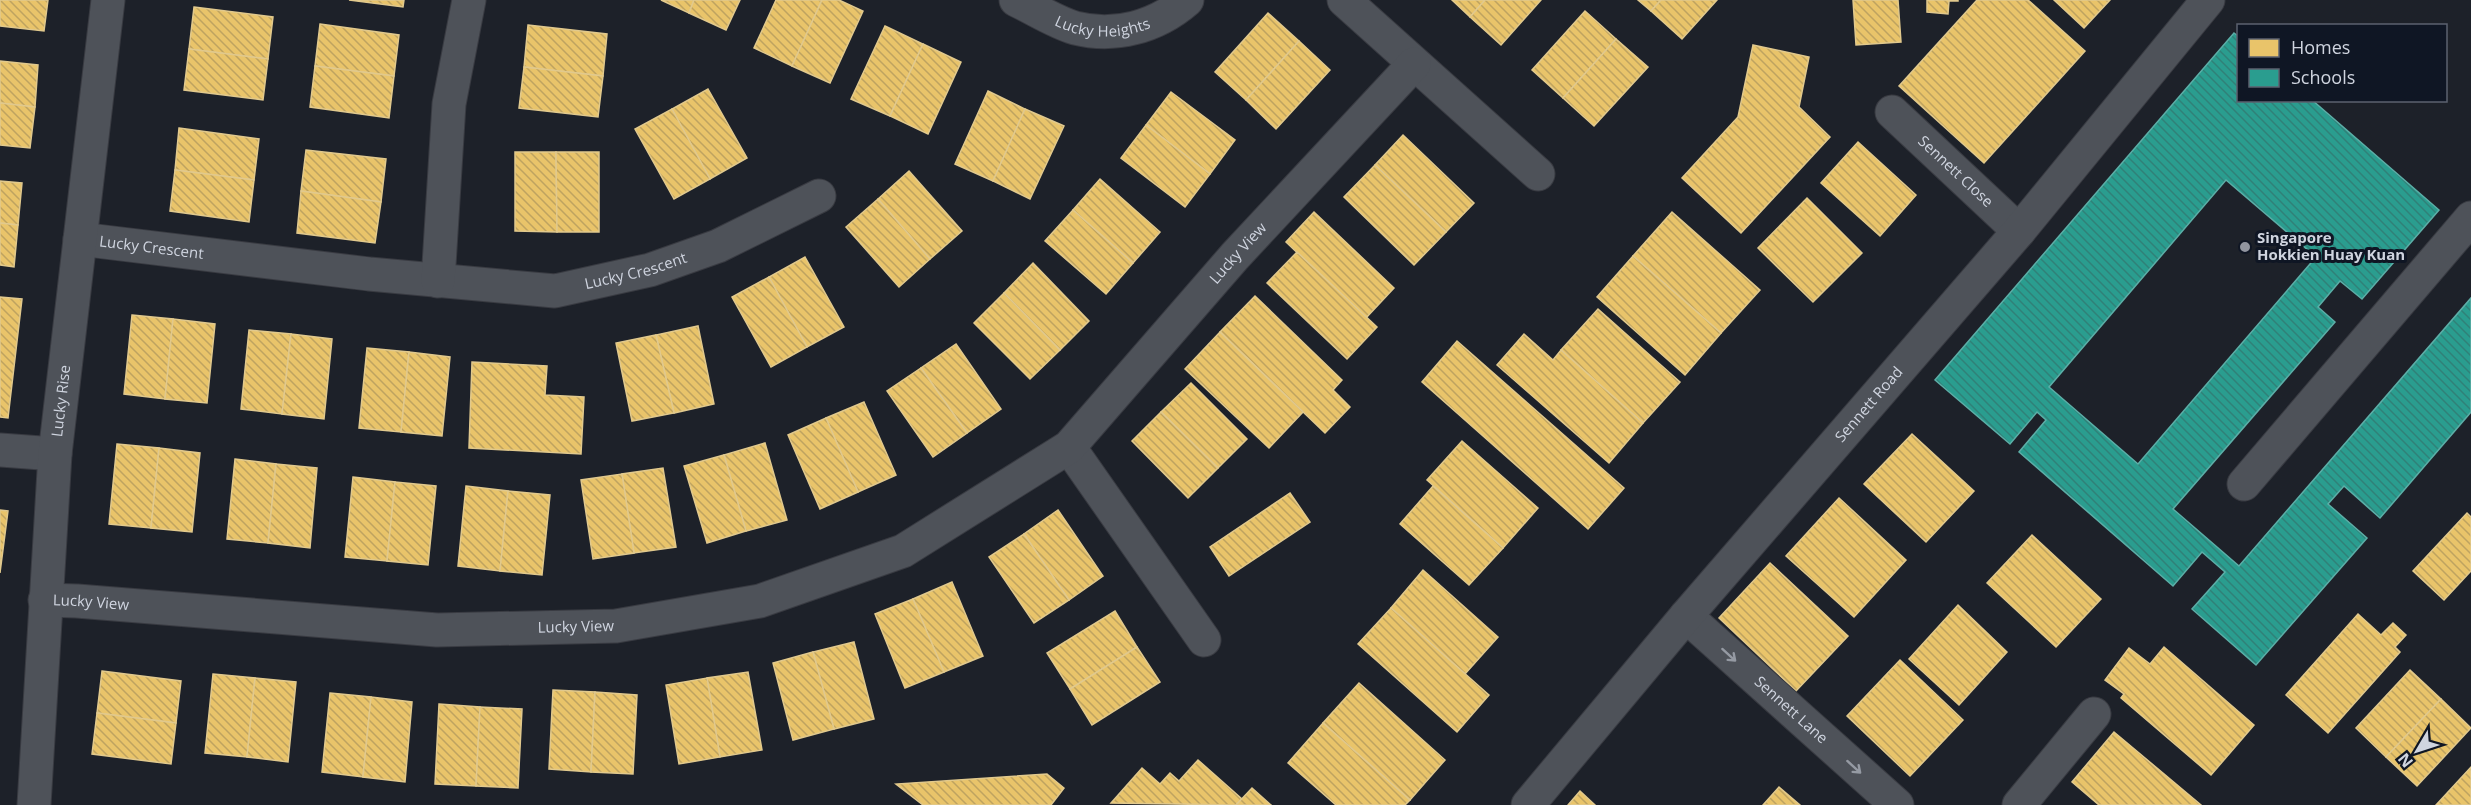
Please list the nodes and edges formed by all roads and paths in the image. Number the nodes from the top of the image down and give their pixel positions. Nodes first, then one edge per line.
1 (108, 0) edge
2 (470, 0) edge
3 (1016, 0) edge
4 (1187, 0) edge
5 (1344, 0) edge
6 (2208, 0) edge
7 (1414, 64) junction
8 (1892, 112) dead end
9 (1539, 174) dead end
10 (819, 196) dead end
11 (2471, 218) edge
12 (2019, 231) junction
13 (80, 239) junction
14 (438, 280) junction
15 (1069, 447) junction
16 (0, 450) edge
17 (55, 454) junction
18 (2244, 484) dead end
19 (45, 600) junction
20 (1686, 616) junction
21 (1204, 640) dead end
22 (2094, 714) dead end
23 (34, 805) edge
24 (1528, 805) edge
25 (1897, 805) edge
26 (2019, 805) edge

1 - 13 street, Lucky Rise
2 - 14 street
3 - 4 street, Lucky Heights
5 - 7 street
6 - 12 street, Sennett Road
7 - 9 street
7 - 15 street, Lucky View
8 - 12 street, Sennett Close
10 - 14 street, Lucky Crescent
11 - 18 street
12 - 20 street, Sennett Road
13 - 14 street, Lucky Crescent
13 - 17 street, Lucky Rise
15 - 19 street, Lucky View
15 - 21 street
16 - 17 street
17 - 19 street, Lucky Rise
19 - 23 street, Lucky Rise
20 - 24 street, Sennett Road
20 -> 25 street, Sennett Lane
22 - 26 street

